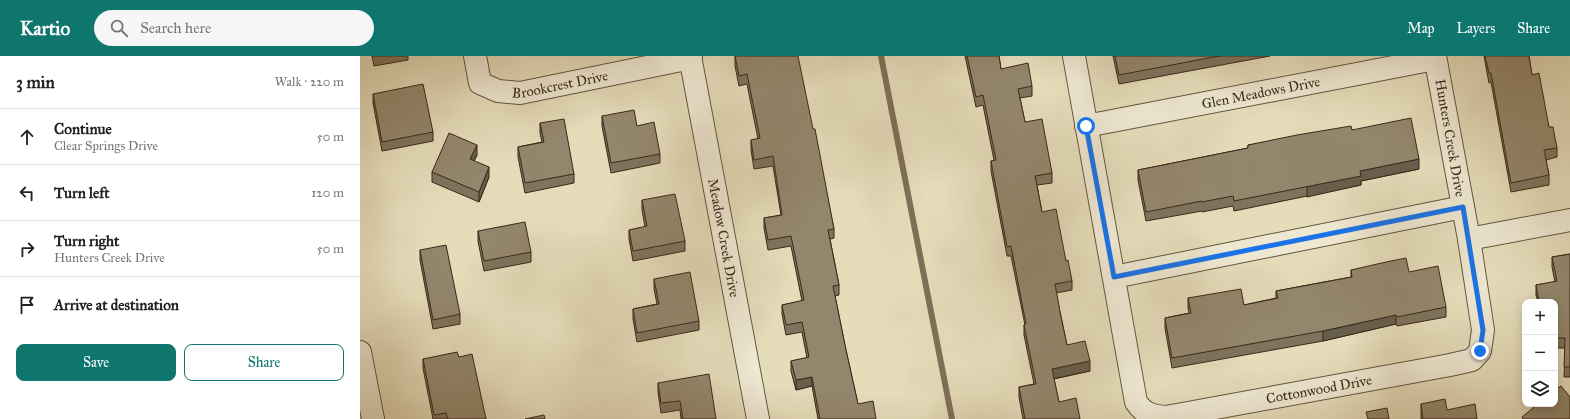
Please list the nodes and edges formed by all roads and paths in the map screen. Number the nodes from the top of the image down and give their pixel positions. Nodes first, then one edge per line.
1 (475, 56) edge
2 (1074, 56) edge
3 (690, 57) edge
4 (1435, 57) edge
5 (1086, 126) junction
6 (1463, 207) junction
7 (1570, 220) edge
8 (1469, 239) junction
9 (1114, 277) junction
10 (360, 352) edge
11 (1450, 365) joint
12 (367, 408) edge
13 (758, 419) edge

1 - 3 street, Brookcrest Drive
2 - 5 street
3 - 13 street, Meadow Creek Drive
4 - 5 street, Glen Meadows Drive
4 - 6 street, Hunters Creek Drive
5 - 9 street
6 - 8 street, Hunters Creek Drive
6 - 9 street
7 - 8 street
8 - 11 street, Hunters Creek Drive
9 - 11 street, Cottonwood Drive
10 - 12 street

